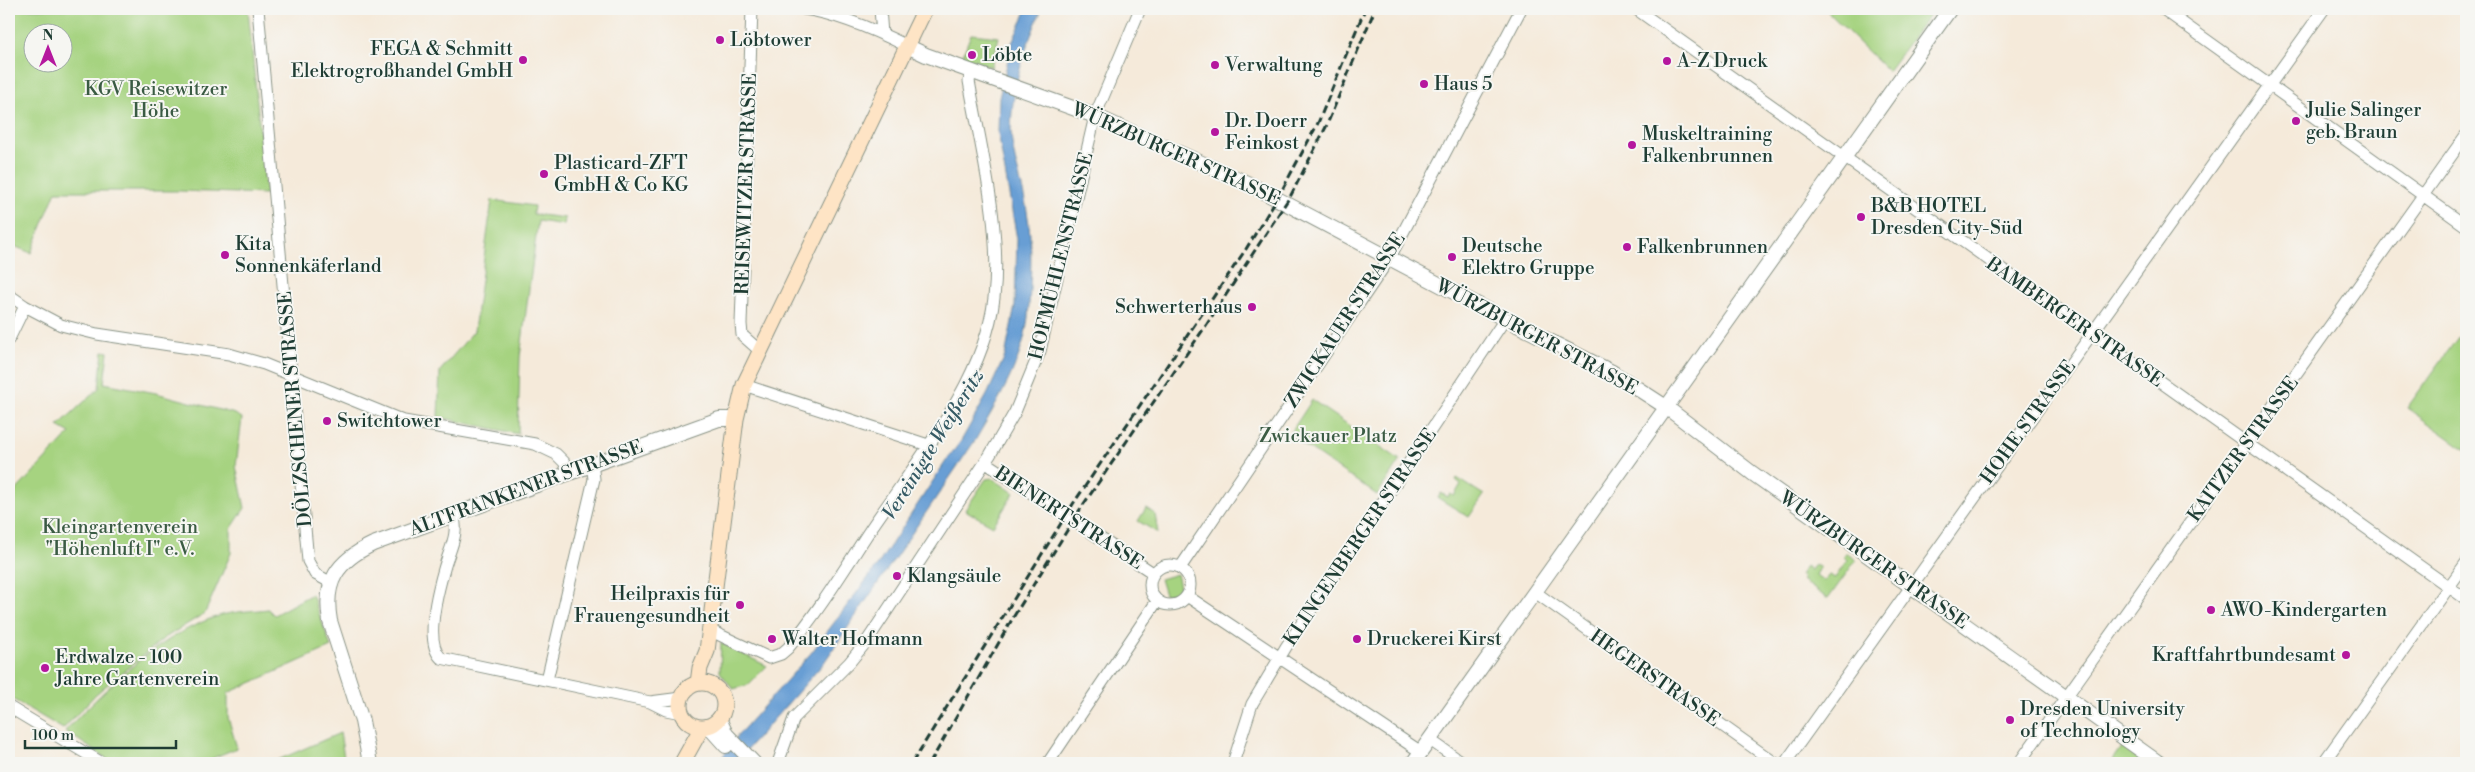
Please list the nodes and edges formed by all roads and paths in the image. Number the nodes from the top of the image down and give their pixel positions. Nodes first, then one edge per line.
1 (258, 9) edge
2 (752, 9) edge
3 (804, 9) edge
4 (880, 9) edge
5 (925, 9) edge
6 (1140, 9) edge
7 (1521, 9) edge
8 (1636, 9) edge
9 (1950, 9) edge
10 (2163, 9) edge
11 (2324, 9) edge
12 (882, 34) junction
13 (907, 46) junction
14 (972, 71) junction
15 (2270, 85) junction
16 (1095, 116) junction
17 (2466, 135) edge
18 (1844, 157) junction
19 (2424, 196) junction
20 (2466, 226) edge
21 (1389, 259) junction
22 (9, 295) edge
23 (25, 306) junction
24 (1505, 319) junction
25 (2092, 334) junction
26 (9, 339) edge
27 (760, 351) junction
28 (293, 376) junction
29 (744, 385) junction
30 (1666, 407) junction
31 (736, 419) junction
32 (2247, 444) junction
33 (928, 445) junction
34 (986, 463) junction
35 (592, 464) junction
36 (569, 472) junction
37 (453, 514) junction
38 (2466, 563) edge
39 (1180, 568) junction
40 (1153, 573) junction
41 (330, 582) junction
42 (1910, 586) junction
43 (2449, 587) junction
44 (1535, 592) junction
45 (1186, 596) junction
46 (2466, 599) edge
47 (1157, 601) junction
48 (714, 632) junction
49 (1280, 658) junction
50 (547, 680) junction
51 (705, 683) junction
52 (2066, 697) junction
53 (681, 698) junction
54 (650, 702) junction
55 (9, 707) edge
56 (705, 724) junction
57 (1430, 740) junction
58 (1417, 758) edge
59 (683, 759) edge
60 (89, 760) edge
61 (749, 762) edge
62 (102, 763) edge
63 (370, 763) edge
64 (778, 763) edge
65 (1048, 763) edge
66 (1233, 763) edge
67 (1463, 763) edge
68 (1775, 763) edge
69 (1785, 763) edge
70 (2019, 763) edge
71 (2159, 763) edge
72 (2323, 763) edge

1 - 28 street, DÖLZSCHENER STRASSE
2 - 27 street, REISEWITZER STRASSE
3 - 12 street
4 - 12 street
5 - 13 main road
6 - 16 street, HOFMÜHLENSTRASSE
7 - 21 street, ZWICKAUER STRASSE
8 - 18 street, BAMBERGER STRASSE
9 - 18 street
10 - 15 street
11 - 15 street, HOHE STRASSE
12 - 13 street
13 - 14 street, WÜRZBURGER STRASSE
13 - 27 main road
14 - 16 street, WÜRZBURGER STRASSE
14 - 33 street
15 - 19 street
15 - 25 street, HOHE STRASSE
16 - 21 street, WÜRZBURGER STRASSE
16 - 34 street, HOFMÜHLENSTRASSE
17 - 19 street, KAITZER STRASSE
18 - 25 street, BAMBERGER STRASSE
18 - 30 street
19 - 20 street
19 - 32 street, KAITZER STRASSE
21 - 24 street, WÜRZBURGER STRASSE
21 - 39 street, ZWICKAUER STRASSE
22 - 23 street
23 - 26 street
23 - 28 street
24 - 30 street, WÜRZBURGER STRASSE
24 - 49 street, KLINGENBERGER STRASSE
25 - 32 street, BAMBERGER STRASSE
25 - 42 street, HOHE STRASSE
27 - 29 main road
28 - 36 street
28 - 41 street, DÖLZSCHENER STRASSE
29 - 31 main road
29 - 33 street
30 - 42 street, WÜRZBURGER STRASSE
30 - 44 street
31 - 35 street, ALTFRANKENER STRASSE
31 - 48 main road
32 - 43 street, BAMBERGER STRASSE
32 - 52 street, KAITZER STRASSE
33 - 48 street
34 - 40 street, BIENERTSTRASSE
34 - 64 street, HOFMÜHLENSTRASSE
35 - 36 street, ALTFRANKENER STRASSE
35 - 50 street
36 - 37 street, ALTFRANKENER STRASSE
37 - 41 street, ALTFRANKENER STRASSE
37 - 50 street
38 - 43 street
39 - 40 street
39 - 45 street
40 - 47 street
41 - 63 street
42 - 52 street, WÜRZBURGER STRASSE
42 - 69 street, HOHE STRASSE
43 - 46 street, BAMBERGER STRASSE
43 - 72 street
44 - 57 street
44 - 68 street, HEGERSTRASSE
45 - 47 street
45 - 49 street
47 - 65 street
48 - 51 main road
49 - 58 street
49 - 66 street, KLINGENBERGER STRASSE
50 - 54 street
51 - 53 main road
51 - 56 main road
52 - 70 street, KAITZER STRASSE
52 - 71 street, WÜRZBURGER STRASSE
53 - 54 street
53 - 56 main road
54 - 56 street
55 - 60 street
56 - 59 main road
56 - 61 street
57 - 58 street
57 - 67 street
60 - 62 street

